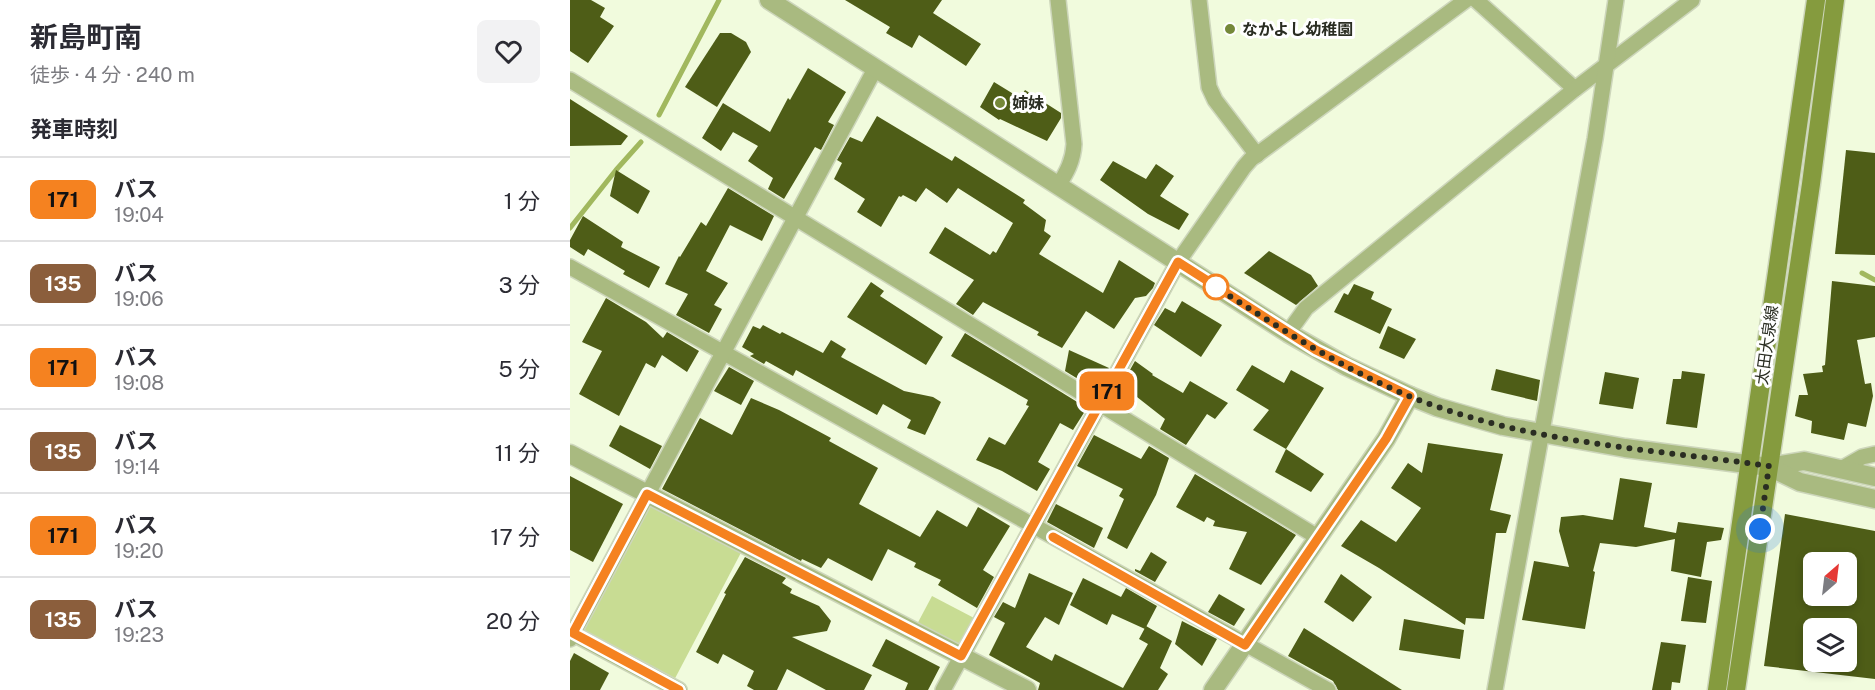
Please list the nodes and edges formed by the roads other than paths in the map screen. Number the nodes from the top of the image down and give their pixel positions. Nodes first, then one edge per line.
1 (769, 0) edge
2 (1058, 0) edge
3 (1199, 0) edge
4 (1466, 0) edge
5 (1476, 0) edge
6 (1616, 0) edge
7 (1692, 0) edge
8 (1816, 0) edge
9 (1835, 0) edge
10 (1606, 67) junction
11 (875, 69) junction
12 (570, 80) edge
13 (1575, 89) junction
14 (1257, 155) junction
15 (1058, 186) junction
16 (795, 218) junction
17 (1178, 262) junction
18 (570, 267) edge
19 (1288, 333) junction
20 (723, 352) junction
21 (1410, 396) junction
22 (1100, 404) junction
23 (1542, 435) junction
24 (570, 454) edge
25 (1875, 454) edge
26 (1750, 464) junction
27 (1769, 466) junction
28 (1841, 469) junction
29 (1875, 477) edge
30 (647, 494) junction
31 (1874, 500) edge
32 (1033, 526) junction
33 (1319, 538) junction
34 (571, 635) edge
35 (1245, 645) junction
36 (961, 656) junction
37 (679, 690) edge
38 (943, 690) edge
39 (1027, 690) edge
40 (1213, 690) edge
41 (1328, 690) edge
42 (1494, 690) edge
43 (1717, 690) edge
44 (1736, 690) edge

1 - 11 street
2 - 15 street
3 - 14 street
4 - 14 street
5 - 13 street
6 - 10 street
7 - 10 street
8 - 26 main road, 太田大泉線
9 - 27 main road, 太田大泉線
10 - 13 street
10 - 23 street
11 - 15 street
11 - 16 street
12 - 16 street
13 - 19 street
14 - 17 street
15 - 17 street
16 - 20 street
16 - 22 street
17 - 19 street
17 - 22 street
18 - 20 street
19 - 21 street
20 - 30 street
20 - 32 street
21 - 23 street
21 - 33 street
22 - 32 street
22 - 33 street
23 - 26 street
23 - 42 street
24 - 30 street
25 - 28 street
26 - 27 street
26 - 43 main road, 太田大泉線
27 - 28 street
27 - 31 street
27 - 44 main road, 太田大泉線
28 - 29 street
30 - 34 street
30 - 36 street
32 - 35 street
32 - 36 street
33 - 35 street
34 - 37 street
35 - 40 street
35 - 41 street
36 - 38 street
36 - 39 street

